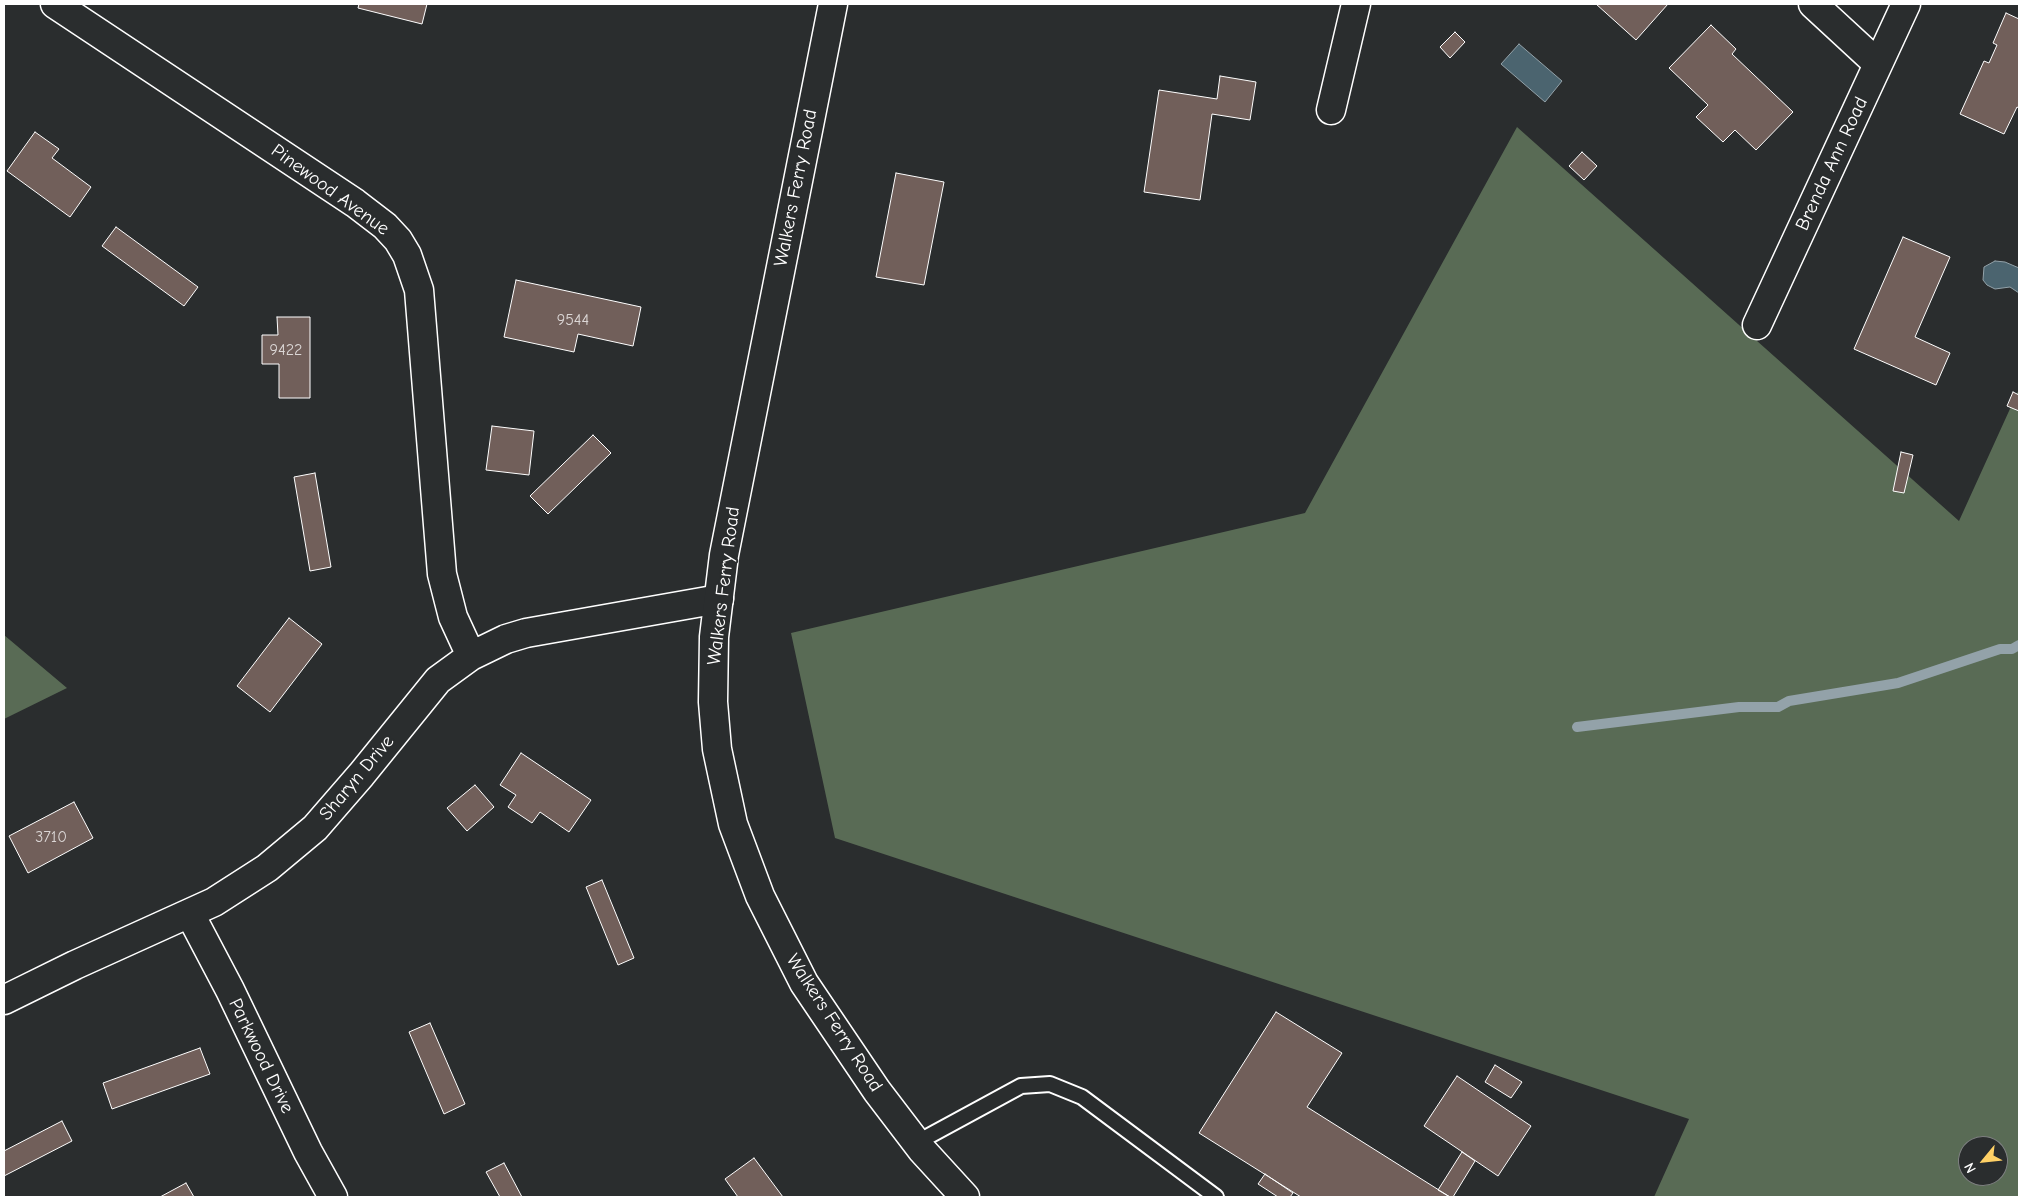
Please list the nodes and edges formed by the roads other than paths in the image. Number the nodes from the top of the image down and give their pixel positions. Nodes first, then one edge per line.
1 (55, 4) edge
2 (833, 4) edge
3 (1356, 4) edge
4 (1813, 4) edge
5 (1906, 4) edge
6 (1878, 64) junction
7 (1331, 110) dead end
8 (1757, 324) dead end
9 (719, 598) junction
10 (471, 656) junction
11 (190, 914) junction
12 (4, 1000) edge
13 (916, 1142) junction
14 (333, 1197) edge
15 (965, 1197) edge
16 (1216, 1197) edge

1 - 10 street, Pinewood Avenue
2 - 9 street, Walkers Ferry Road
3 - 7 street
4 - 6 street
5 - 6 street, Brenda Ann Road
6 - 8 street, Brenda Ann Road
9 - 10 street, Sharyn Drive
9 - 13 street, Walkers Ferry Road
10 - 11 street, Sharyn Drive
11 - 12 street, Sharyn Drive
11 - 14 street, Parkwood Drive
13 - 15 street, Walkers Ferry Road
13 - 16 lane

